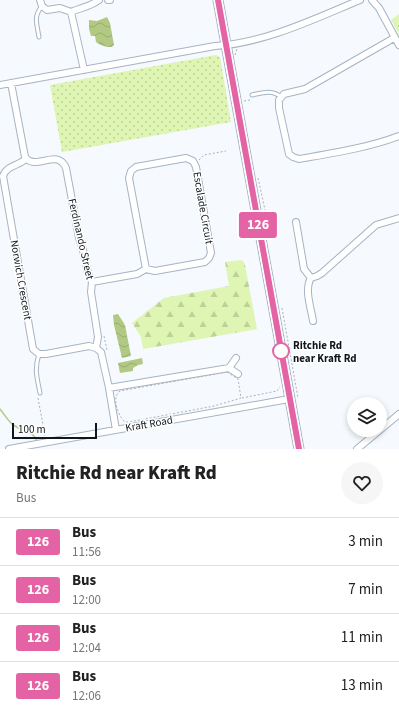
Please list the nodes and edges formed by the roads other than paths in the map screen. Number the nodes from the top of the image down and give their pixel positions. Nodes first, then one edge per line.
1 (99, 0) edge
2 (218, 0) edge
3 (360, 0) edge
4 (372, 0) edge
5 (41, 3) edge
6 (71, 12) junction
7 (39, 36) dead end
8 (394, 38) junction
9 (399, 45) edge
10 (226, 46) junction
11 (84, 70) junction
12 (11, 83) junction
13 (0, 85) edge
14 (252, 95) dead end
15 (281, 97) junction
16 (399, 136) edge
17 (26, 159) junction
18 (399, 218) edge
19 (296, 222) dead end
20 (146, 269) junction
21 (311, 278) junction
22 (92, 282) junction
23 (313, 321) dead end
24 (96, 348) junction
25 (39, 354) junction
26 (236, 358) dead end
27 (229, 368) junction
28 (238, 374) dead end
29 (110, 388) junction
30 (40, 393) road end
31 (289, 399) junction
32 (399, 414) edge
33 (387, 424) edge
34 (116, 430) junction
35 (372, 437) edge
36 (9, 449) edge
37 (299, 449) edge
38 (357, 449) edge

1 - 6 street
2 - 10 street
3 - 10 street
4 - 8 street
5 - 6 street
5 - 7 lane
6 - 11 street
8 - 9 street
8 - 15 street
10 - 11 street
10 - 31 street
11 - 12 street
12 - 13 street
12 - 17 street
14 - 15 lane
15 - 16 street
17 - 22 street, Ferdinando Street
17 - 25 street, Norwich Crescent
18 - 21 street
19 - 21 street
20 - 20 street, Escalade Circuit
20 - 22 street, Escalade Circuit
21 - 23 street
22 - 24 street, Ferdinando Street
24 - 25 street
24 - 29 street, Ferdinando Street
25 - 30 lane
26 - 27 street
27 - 28 street
27 - 29 street
29 - 34 street, Ferdinando Street
31 - 34 street, Kraft Road
31 - 37 street
32 - 33 street
34 - 36 street, Kraft Road
35 - 38 street

